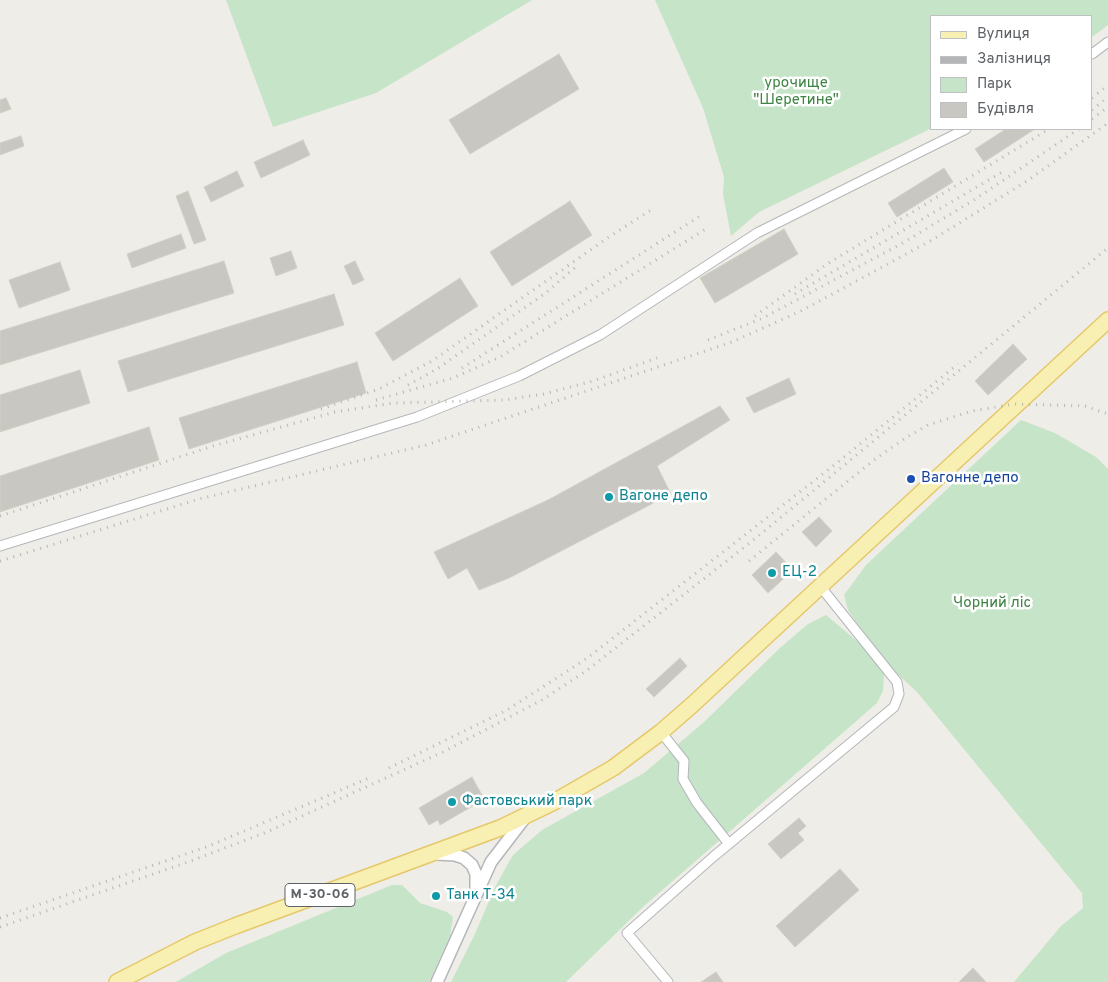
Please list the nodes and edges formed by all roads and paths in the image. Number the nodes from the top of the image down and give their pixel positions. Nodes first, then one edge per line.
1 (1108, 42) edge
2 (1093, 53) edge
3 (964, 130) edge
4 (1108, 320) edge
5 (0, 546) edge
6 (820, 586) junction
7 (662, 732) junction
8 (527, 816) junction
9 (729, 844) junction
10 (432, 854) junction
11 (476, 896) junction
12 (117, 982) edge
13 (437, 982) edge
14 (668, 982) edge

1 - 2 street
3 - 5 street
4 - 6 main road, М-30-06
6 - 7 main road, М-30-06
6 - 9 street
7 - 8 main road, М-30-06
7 - 9 street
8 - 10 main road, М-30-06
8 - 11 street
9 - 14 street
10 - 11 street
10 - 12 main road, М-30-06
11 - 13 street

